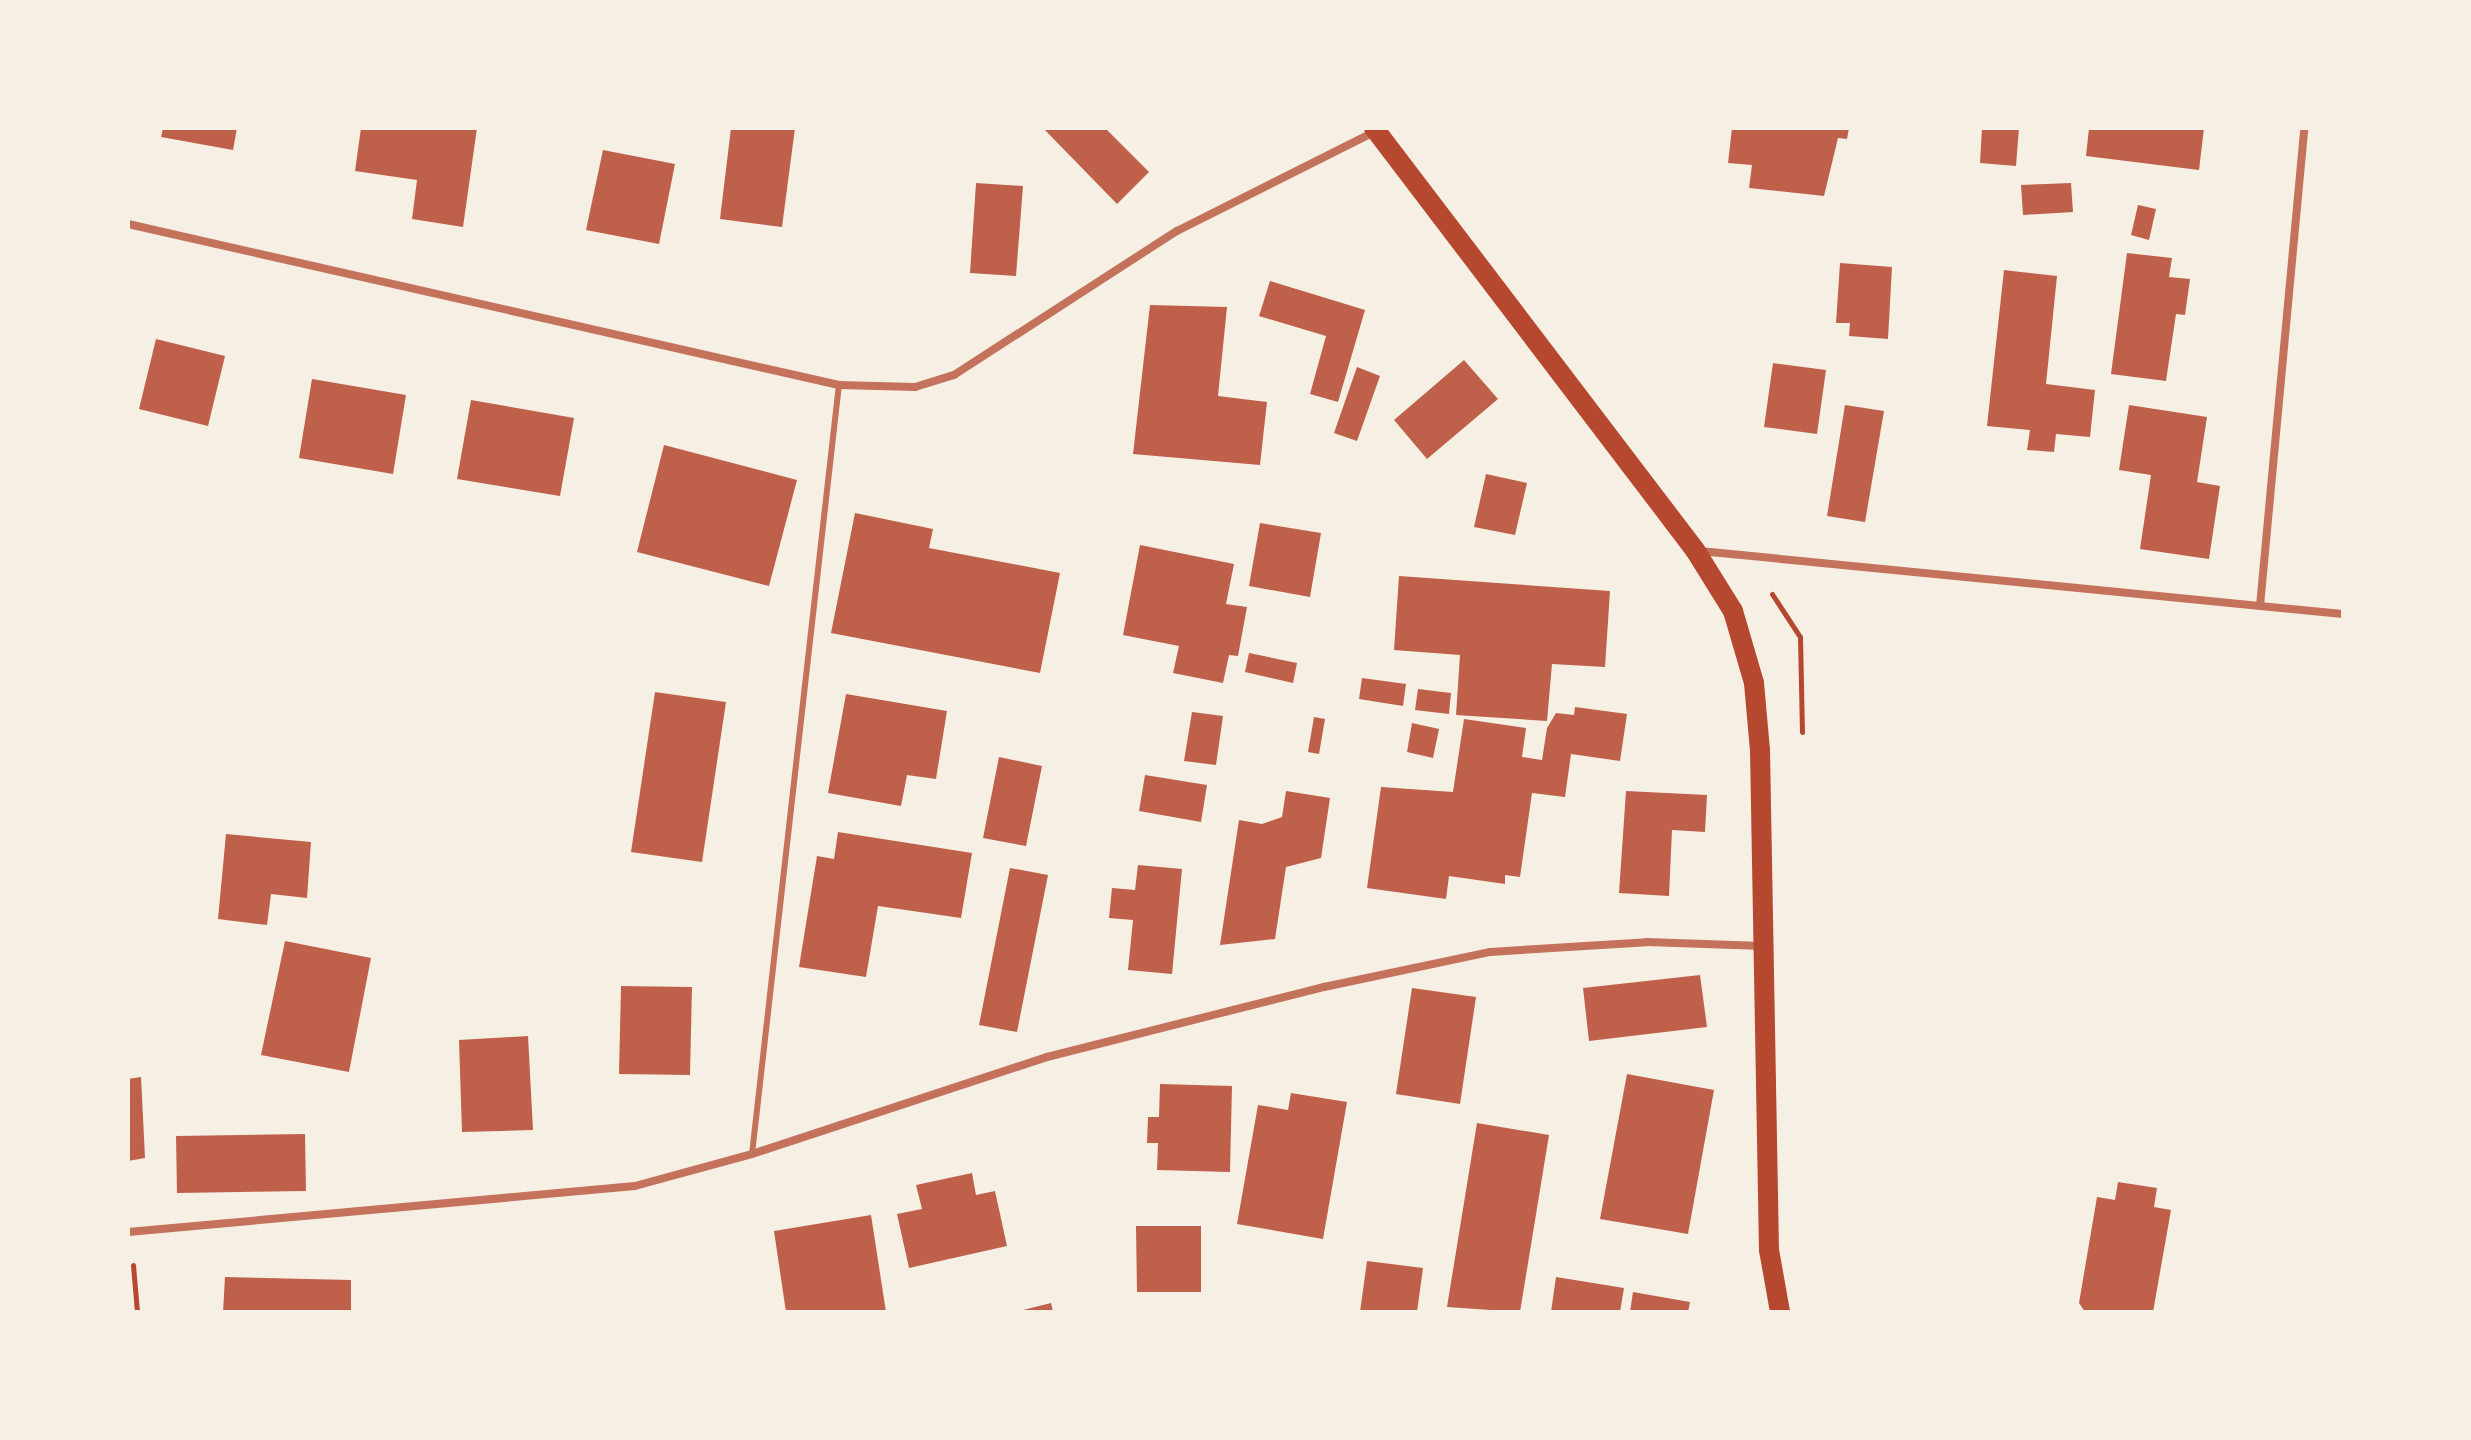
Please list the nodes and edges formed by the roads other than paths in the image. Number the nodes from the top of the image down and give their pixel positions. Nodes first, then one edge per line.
1 (2304, 128) edge
2 (1375, 130) edge
3 (128, 224) edge
4 (839, 385) junction
5 (1695, 550) junction
6 (2260, 606) junction
7 (2343, 614) edge
8 (1764, 946) junction
9 (752, 1154) junction
10 (129, 1232) edge
11 (1780, 1312) edge

1 - 6 street
2 - 4 street
2 - 5 main road
3 - 4 street
4 - 9 lane
5 - 6 street
5 - 8 main road
6 - 7 street
8 - 9 street
8 - 11 main road
9 - 10 street

